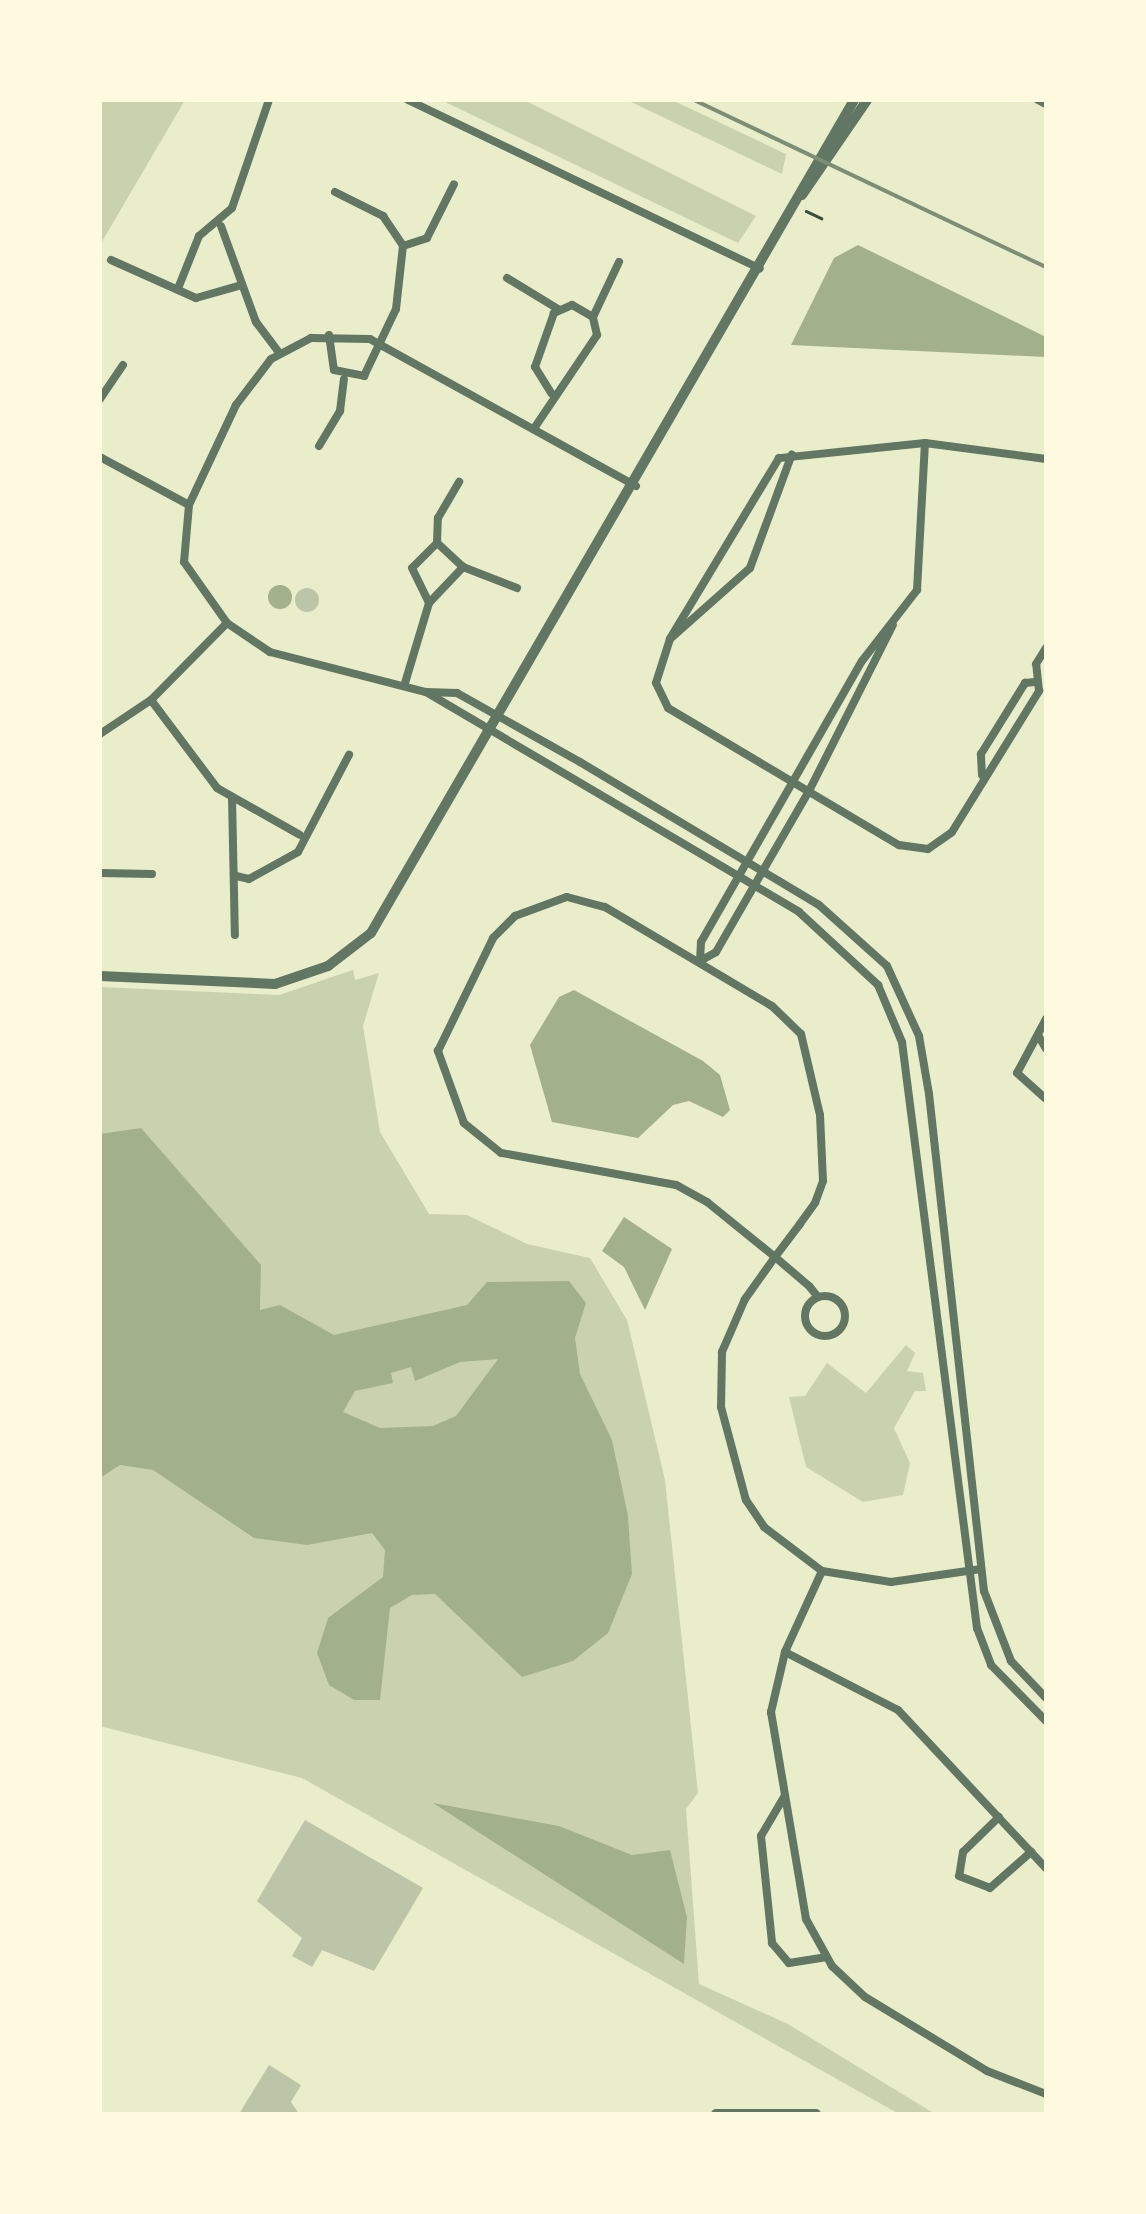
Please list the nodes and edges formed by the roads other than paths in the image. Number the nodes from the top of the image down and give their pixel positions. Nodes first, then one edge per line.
1 (269, 100) edge
2 (408, 100) edge
3 (854, 100) edge
4 (867, 100) edge
5 (1038, 100) edge
6 (1046, 104) edge
7 (454, 184) dead end
8 (335, 192) dead end
9 (799, 200) junction
10 (222, 226) junction
11 (403, 246) junction
12 (110, 260) dead end
13 (618, 262) dead end
14 (760, 269) junction
15 (507, 278) dead end
16 (178, 286) junction
17 (242, 286) junction
18 (558, 309) junction
19 (594, 317) junction
20 (329, 335) junction
21 (381, 344) junction
22 (279, 353) junction
23 (124, 365) dead end
24 (344, 378) junction
25 (551, 393) junction
26 (100, 399) edge
27 (535, 427) junction
28 (924, 443) junction
29 (320, 446) dead end
30 (792, 453) junction
31 (100, 458) edge
32 (1046, 458) edge
33 (459, 482) dead end
34 (636, 486) junction
35 (189, 505) junction
36 (437, 543) junction
37 (463, 566) junction
38 (517, 588) dead end
39 (430, 603) junction
40 (227, 623) junction
41 (893, 624) junction
42 (670, 639) junction
43 (1046, 648) edge
44 (1043, 672) edge
45 (1035, 682) junction
46 (405, 683) junction
47 (426, 692) junction
48 (150, 700) junction
49 (502, 716) junction
50 (100, 734) edge
51 (491, 735) junction
52 (349, 755) dead end
53 (982, 774) junction
54 (795, 783) junction
55 (808, 791) junction
56 (232, 797) junction
57 (300, 834) junction
58 (747, 863) junction
59 (762, 872) junction
60 (100, 874) edge
61 (152, 874) dead end
62 (236, 876) junction
63 (739, 877) junction
64 (754, 886) junction
65 (235, 936) dead end
66 (700, 961) junction
67 (100, 976) edge
68 (1046, 1019) edge
69 (1038, 1036) junction
70 (1046, 1049) edge
71 (1046, 1099) edge
72 (775, 1258) junction
73 (818, 1297) junction
74 (981, 1569) junction
75 (822, 1571) junction
76 (964, 1571) junction
77 (785, 1652) junction
78 (1046, 1698) edge
79 (1046, 1721) edge
80 (784, 1798) junction
81 (999, 1818) junction
82 (1032, 1852) junction
83 (1046, 1868) edge
84 (826, 1957) junction
85 (1046, 2094) edge
86 (716, 2114) edge
87 (816, 2114) edge

1 - 10 street
2 - 14 street
3 - 9 street
4 - 9 street
5 - 6 street
7 - 11 street
8 - 11 street
9 - 14 street
10 - 16 street
10 - 17 street
11 - 21 street
12 - 16 street
13 - 19 street
14 - 34 street
15 - 18 street
16 - 17 street
17 - 22 street
18 - 19 street
18 - 25 street
19 - 25 street
20 - 21 street
20 - 22 street
20 - 24 street
21 - 24 street
21 - 27 street
22 - 35 street
23 - 26 street
24 - 29 street
25 - 27 street
27 - 34 street
28 - 30 street
28 - 32 street
28 - 41 street
30 - 42 street
30 - 42 street
31 - 35 street
33 - 36 street
34 - 49 street
35 - 40 street
36 - 37 street
36 - 39 street
37 - 38 street
37 - 39 street
39 - 46 street
40 - 46 street
40 - 48 street
41 - 54 street
41 - 55 street
42 - 54 street
43 - 44 street
44 - 45 street
45 - 53 street
45 - 53 street
46 - 47 street
47 - 49 street
47 - 51 street
48 - 50 street
48 - 56 street
49 - 51 street
49 - 58 street
51 - 63 street
51 - 67 street
52 - 57 street
53 - 55 street
54 - 55 street
54 - 58 street
55 - 59 street
56 - 57 street
56 - 62 street
57 - 62 street
58 - 59 street
58 - 63 street
59 - 64 street
59 - 74 street
60 - 61 street
62 - 65 street
63 - 64 street
63 - 66 street
64 - 66 street
64 - 76 street
66 - 72 street
66 - 72 street
68 - 69 street
69 - 70 street
69 - 71 street
72 - 73 street
72 - 75 street
73 - 73 street
74 - 76 street
74 - 78 street
75 - 76 street
75 - 77 street
76 - 79 street
77 - 80 street
77 - 81 street
80 - 84 street
80 - 84 street
81 - 82 street
81 - 82 street
82 - 83 street
84 - 85 street
86 - 87 street

